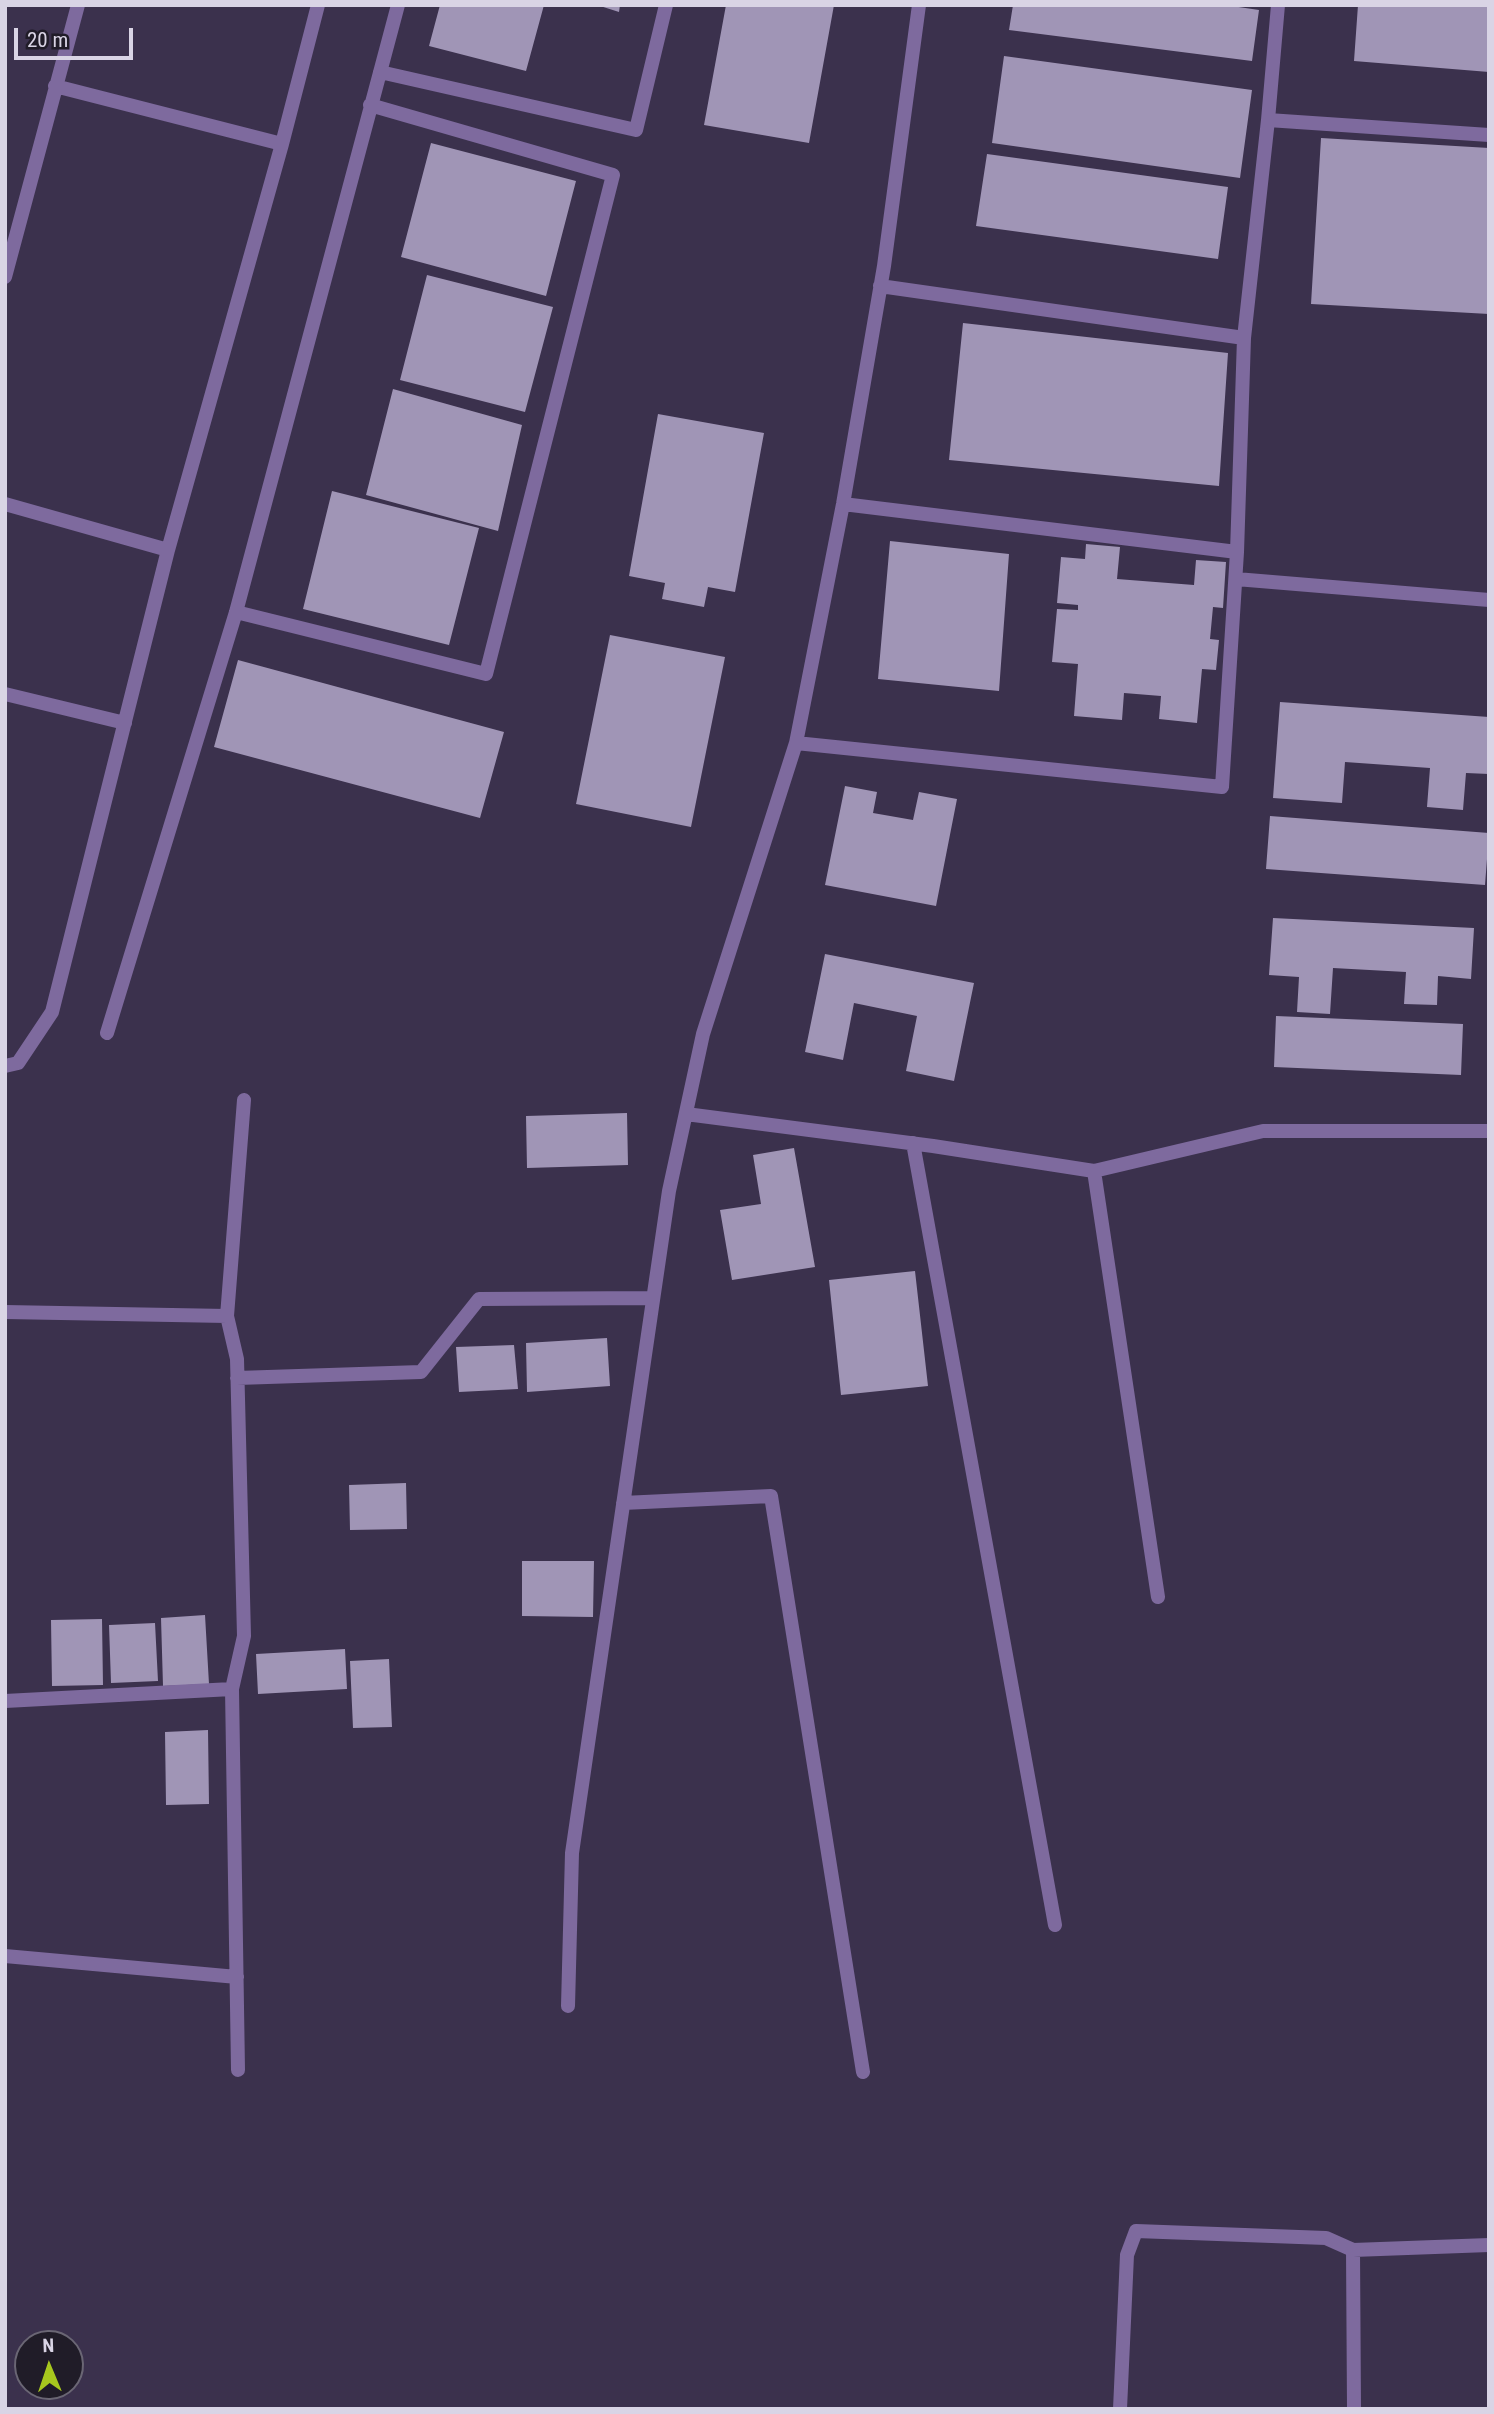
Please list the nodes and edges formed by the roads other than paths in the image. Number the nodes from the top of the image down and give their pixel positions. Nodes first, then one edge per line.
1 (78, 5) edge
2 (318, 5) edge
3 (398, 5) edge
4 (666, 5) edge
5 (919, 5) edge
6 (1278, 5) edge
7 (380, 72) junction
8 (55, 86) junction
9 (370, 106) junction
10 (1269, 120) junction
11 (1489, 135) edge
12 (282, 144) junction
13 (5, 276) edge
14 (880, 286) junction
15 (1244, 338) junction
16 (5, 504) edge
17 (843, 504) junction
18 (168, 550) junction
19 (1237, 552) junction
20 (1236, 579) junction
21 (1489, 600) edge
22 (236, 612) junction
23 (5, 694) edge
24 (125, 723) junction
25 (796, 743) junction
26 (107, 1034) dead end
27 (5, 1066) edge
28 (244, 1100) dead end
29 (686, 1114) junction
30 (1489, 1131) edge
31 (913, 1143) junction
32 (1094, 1171) junction
33 (653, 1298) junction
34 (5, 1312) edge
35 (227, 1317) junction
36 (237, 1378) junction
37 (623, 1503) junction
38 (1158, 1597) dead end
39 (232, 1689) junction
40 (5, 1700) edge
41 (1055, 1925) dead end
42 (5, 1956) edge
43 (237, 1977) junction
44 (568, 2006) dead end
45 (238, 2070) dead end
46 (863, 2072) dead end
47 (1489, 2245) edge
48 (1353, 2250) junction
49 (1121, 2409) edge
50 (1354, 2409) edge

1 - 8 street
2 - 12 street
3 - 7 street
4 - 7 street
5 - 14 street
6 - 10 street
7 - 9 street
8 - 12 street
8 - 13 street
9 - 22 street
9 - 22 street
10 - 11 street
10 - 15 street
12 - 18 street
14 - 15 street
14 - 17 street
15 - 19 street
16 - 18 street
17 - 19 street
17 - 25 street
18 - 24 street
19 - 20 street
20 - 21 street
20 - 25 street
22 - 26 street
23 - 24 street
24 - 27 street
25 - 29 street
28 - 35 street
29 - 31 street
29 - 33 street
30 - 32 street
31 - 32 street
31 - 41 street
32 - 38 street
33 - 36 street
33 - 37 street
34 - 35 street
35 - 36 street
36 - 39 street
37 - 44 street
37 - 46 street
39 - 40 street
39 - 43 street
42 - 43 street
43 - 45 street
47 - 48 street
48 - 49 street
48 - 50 street

